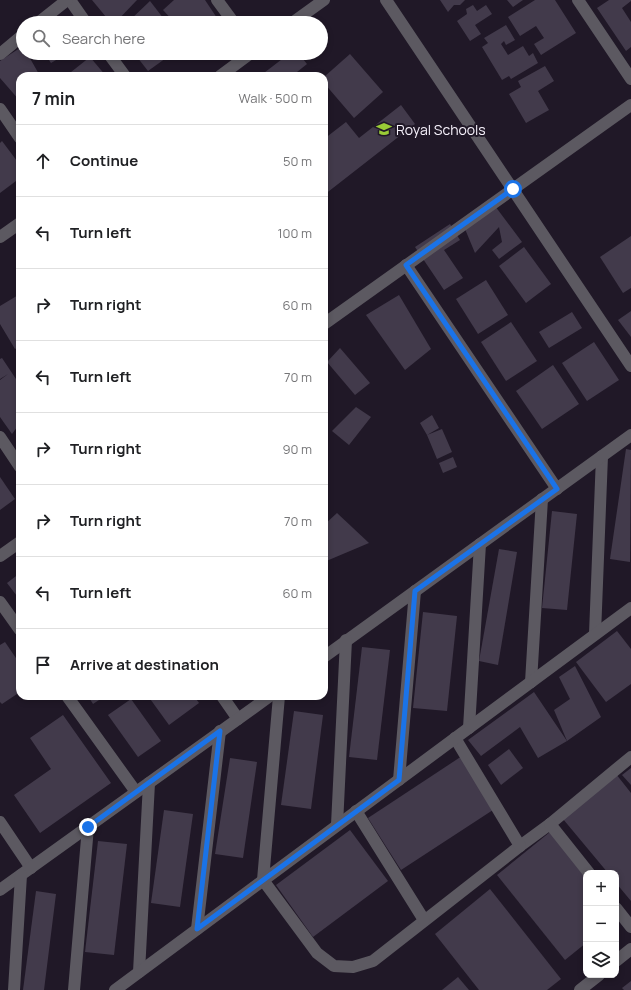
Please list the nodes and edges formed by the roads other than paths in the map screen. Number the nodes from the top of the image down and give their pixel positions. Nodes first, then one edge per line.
1 (68, 0) edge
2 (217, 0) edge
3 (324, 0) edge
4 (386, 0) edge
5 (578, 0) edge
6 (47, 16) edge
7 (81, 16) edge
8 (229, 16) edge
9 (302, 16) edge
10 (16, 41) edge
11 (0, 54) edge
12 (113, 60) edge
13 (242, 60) edge
14 (122, 72) edge
15 (226, 72) edge
16 (631, 79) edge
17 (631, 105) edge
18 (0, 109) edge
19 (16, 132) edge
20 (513, 189) junction
21 (16, 226) edge
22 (0, 237) edge
23 (406, 265) junction
24 (328, 321) edge
25 (631, 366) edge
26 (631, 435) edge
27 (0, 437) edge
28 (602, 456) junction
29 (16, 461) edge
30 (557, 489) junction
31 (542, 499) junction
32 (480, 544) junction
33 (16, 545) edge
34 (0, 556) edge
35 (415, 591) junction
36 (0, 602) edge
37 (631, 608) edge
38 (16, 624) edge
39 (595, 634) junction
40 (346, 640) junction
41 (328, 650) edge
42 (531, 682) junction
43 (70, 700) edge
44 (225, 700) edge
45 (264, 700) edge
46 (279, 700) edge
47 (238, 719) junction
48 (469, 728) junction
49 (220, 731) junction
50 (455, 738) junction
51 (631, 757) edge
52 (399, 780) junction
53 (149, 783) junction
54 (136, 792) junction
55 (356, 812) junction
56 (0, 822) edge
57 (550, 824) junction
58 (337, 825) junction
59 (88, 827) junction
60 (520, 846) junction
61 (586, 870) edge
62 (26, 872) junction
63 (263, 880) junction
64 (0, 890) edge
65 (619, 912) edge
66 (424, 920) junction
67 (631, 927) edge
68 (197, 929) junction
69 (631, 949) edge
70 (619, 959) edge
71 (139, 972) junction
72 (595, 978) edge
73 (14, 990) edge
74 (74, 990) edge
75 (115, 990) edge
76 (580, 990) edge

1 - 6 street
1 - 7 street
2 - 8 street
3 - 9 street
4 - 20 street
5 - 16 street
10 - 11 street
12 - 14 street
13 - 15 street
17 - 20 street
18 - 19 street
20 - 23 street
20 - 25 street
21 - 22 street
23 - 24 street
23 - 30 street
26 - 28 street
27 - 29 street
28 - 30 street
28 - 39 street
30 - 31 street
31 - 32 street
31 - 42 street
32 - 35 street
32 - 48 street
33 - 34 street
35 - 40 street
35 - 52 street
36 - 38 street
37 - 39 street
39 - 42 street
40 - 41 street
40 - 58 street
42 - 48 street
43 - 54 street
44 - 47 street
45 - 47 street
46 - 63 street
47 - 49 street
48 - 50 street
49 - 53 street
49 - 68 street
50 - 52 street
50 - 60 street
51 - 57 street
52 - 55 street
53 - 54 street
53 - 71 street
54 - 59 street
55 - 58 street
55 - 66 street
56 - 62 street
57 - 60 street
57 - 61 street
58 - 63 street
59 - 62 street
59 - 74 street
60 - 66 street
62 - 64 street
62 - 73 street
63 - 66 street
63 - 68 street
65 - 67 street
68 - 71 street
69 - 70 street
71 - 75 street
72 - 76 street

